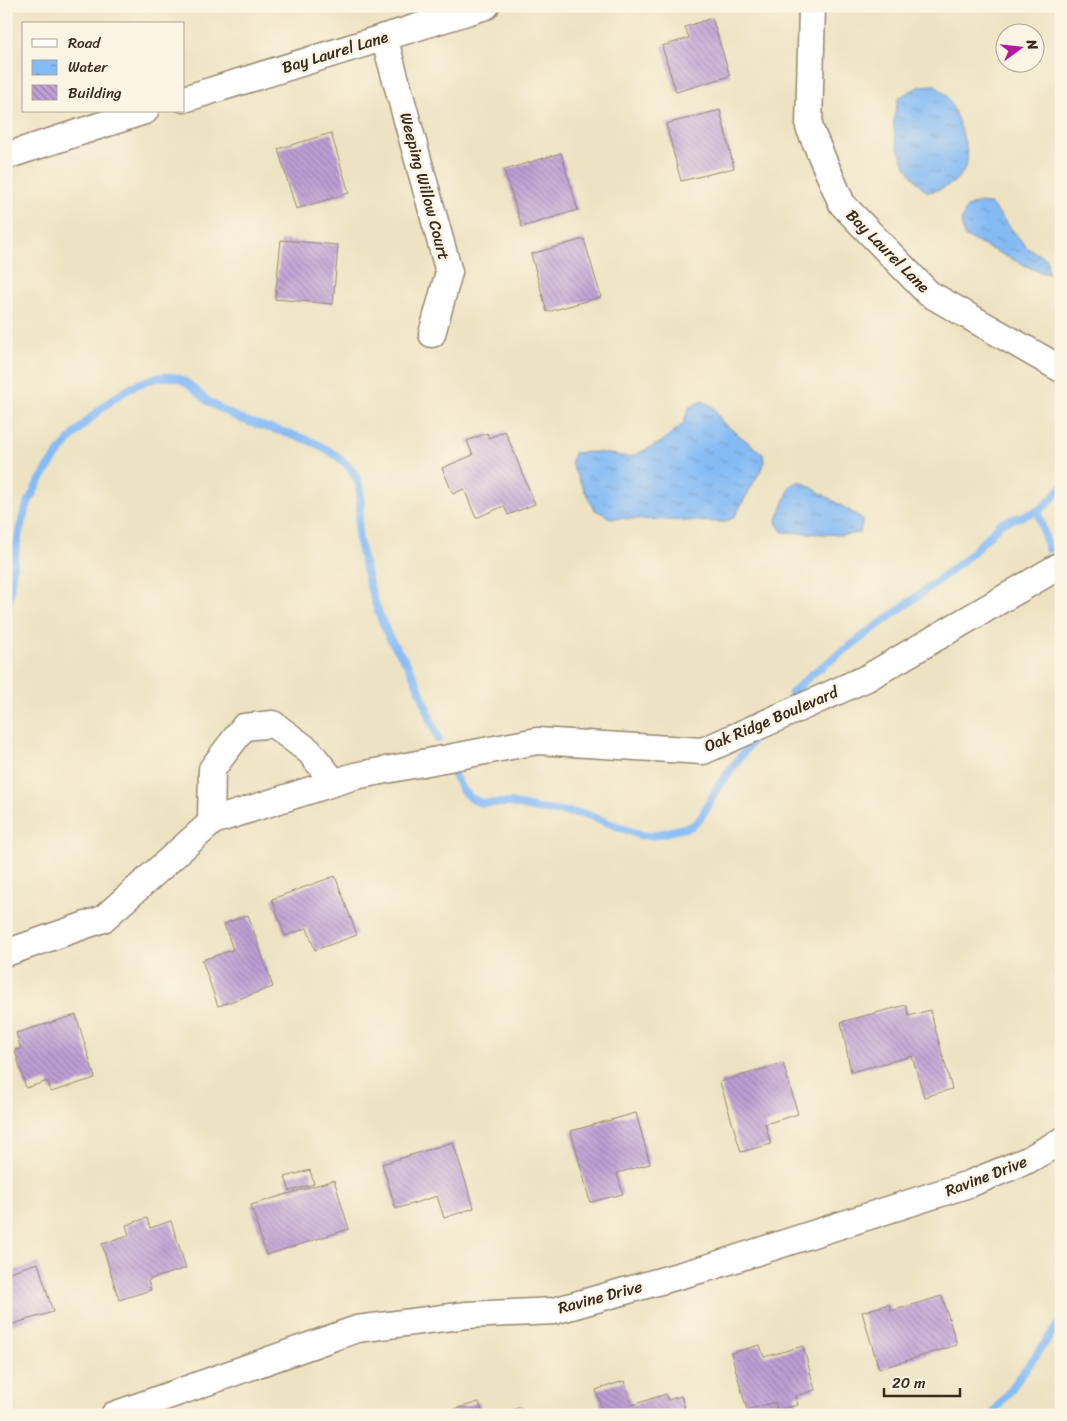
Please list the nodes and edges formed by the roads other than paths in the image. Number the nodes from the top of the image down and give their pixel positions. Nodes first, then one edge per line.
1 (486, 6) edge
2 (812, 6) edge
3 (384, 37) junction
4 (185, 99) edge
5 (142, 112) edge
6 (6, 156) edge
7 (432, 334) dead end
8 (1061, 369) edge
9 (1061, 565) edge
10 (334, 782) junction
11 (211, 822) junction
12 (6, 953) edge
13 (1061, 1141) edge
14 (123, 1413) edge

1 - 3 street, Bay Laurel Lane
2 - 8 street, Bay Laurel Lane
3 - 4 street, Bay Laurel Lane
3 - 7 street, Weeping Willow Court
5 - 6 street
9 - 10 street, Oak Ridge Boulevard
10 - 11 street, Oak Ridge Boulevard
10 - 11 street
11 - 12 street, Oak Ridge Boulevard
13 - 14 street, Ravine Drive

